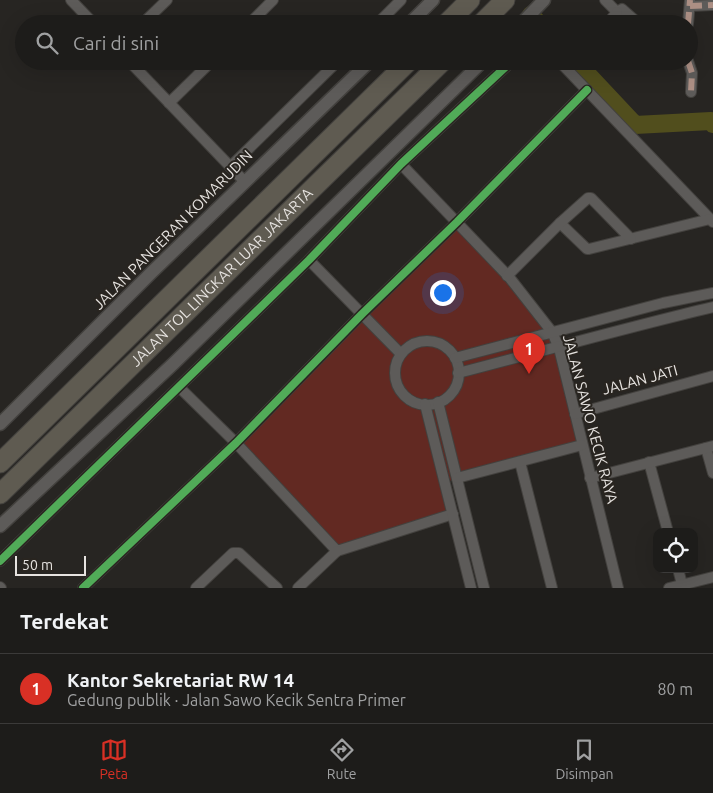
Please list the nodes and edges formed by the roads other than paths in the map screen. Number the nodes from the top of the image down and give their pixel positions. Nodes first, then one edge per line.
1 (71, 0) edge
2 (167, 0) edge
3 (273, 0) edge
4 (401, 0) edge
5 (433, 0) edge
6 (470, 0) edge
7 (505, 0) edge
8 (544, 0) edge
9 (605, 0) edge
10 (690, 3) edge
11 (713, 5) edge
12 (617, 12) junction
13 (85, 15) edge
14 (151, 15) edge
15 (258, 15) edge
16 (386, 15) edge
17 (418, 15) edge
18 (455, 15) edge
19 (490, 15) edge
20 (530, 15) edge
21 (614, 15) edge
22 (629, 15) edge
23 (138, 70) edge
24 (203, 70) edge
25 (329, 70) edge
26 (361, 70) edge
27 (399, 70) edge
28 (434, 70) edge
29 (474, 70) edge
30 (502, 70) edge
31 (568, 70) edge
32 (691, 70) edge
33 (587, 90) junction
34 (691, 92) dead end
35 (169, 103) junction
36 (401, 164) junction
37 (230, 167) junction
38 (245, 182) junction
39 (712, 220) edge
40 (457, 222) junction
41 (560, 223) junction
42 (631, 239) junction
43 (309, 260) junction
44 (507, 276) junction
45 (713, 292) edge
46 (663, 303) junction
47 (713, 307) edge
48 (362, 314) junction
49 (667, 318) junction
50 (552, 332) junction
51 (559, 348) junction
52 (401, 354) junction
53 (455, 358) junction
54 (458, 373) junction
55 (709, 377) edge
56 (713, 387) edge
57 (180, 388) junction
58 (438, 402) junction
59 (425, 404) junction
60 (575, 414) junction
61 (0, 424) edge
62 (236, 443) junction
63 (582, 445) junction
64 (710, 447) edge
65 (520, 462) junction
66 (649, 462) junction
67 (0, 463) edge
68 (713, 473) edge
69 (457, 478) junction
70 (590, 478) junction
71 (0, 494) edge
72 (453, 514) junction
73 (0, 526) edge
74 (667, 528) edge
75 (337, 551) junction
76 (0, 561) edge
77 (679, 573) edge
78 (713, 576) edge
79 (483, 583) edge
80 (470, 584) edge
81 (682, 586) edge
82 (83, 588) edge
83 (196, 588) edge
84 (277, 588) edge
85 (298, 588) edge
86 (552, 588) edge
87 (618, 588) edge
88 (669, 588) edge

1 - 13 street
2 - 14 street
3 - 15 street
4 - 16 street
5 - 17 street
6 - 18 highway
7 - 19 highway
8 - 20 street
9 - 12 street
10 - 11 street
12 - 21 street
12 - 22 street
23 - 35 street
24 - 35 street
25 - 37 street
26 - 38 street, JALAN PANGERAN KOMARUDIN
27 - 67 highway, JALAN TOL LINGKAR LUAR JAKARTA
28 - 71 highway, JALAN TOL LINGKAR LUAR JAKARTA
29 - 73 street
30 - 36 street
31 - 33 street
32 - 34 street
33 - 39 street
33 - 40 street
35 - 37 street
36 - 40 street, JALAN SAWO KECIK RAYA
36 - 43 street
37 - 38 street
38 - 61 street, JALAN PANGERAN KOMARUDIN
39 - 42 street
40 - 44 street, JALAN SAWO KECIK RAYA
40 - 48 street
41 - 42 street
41 - 42 street
41 - 44 street
43 - 48 street
43 - 57 street
44 - 50 street, JALAN SAWO KECIK RAYA
45 - 46 street
46 - 49 street
46 - 50 street
47 - 49 street
48 - 52 street
48 - 62 street
49 - 51 street
50 - 51 street, JALAN SAWO KECIK RAYA
50 - 53 street
51 - 54 street
51 - 60 street, JALAN SAWO KECIK RAYA
52 - 53 street
52 - 59 street
53 - 54 street
54 - 58 street
55 - 56 street
55 - 60 street, JALAN JATI
57 - 62 street
57 - 76 street
58 - 59 street
58 - 69 street
59 - 72 street
60 - 63 street, JALAN SAWO KECIK RAYA
62 - 75 street
62 - 82 street
63 - 65 street
63 - 70 street, JALAN SAWO KECIK RAYA
64 - 66 street
64 - 68 street
65 - 69 street
65 - 86 street
66 - 70 street
66 - 74 street
69 - 79 street
70 - 87 street, JALAN SAWO KECIK RAYA
72 - 75 street
72 - 80 street
75 - 85 street
77 - 81 street
78 - 81 street
79 - 80 street
81 - 88 street
83 - 84 street

